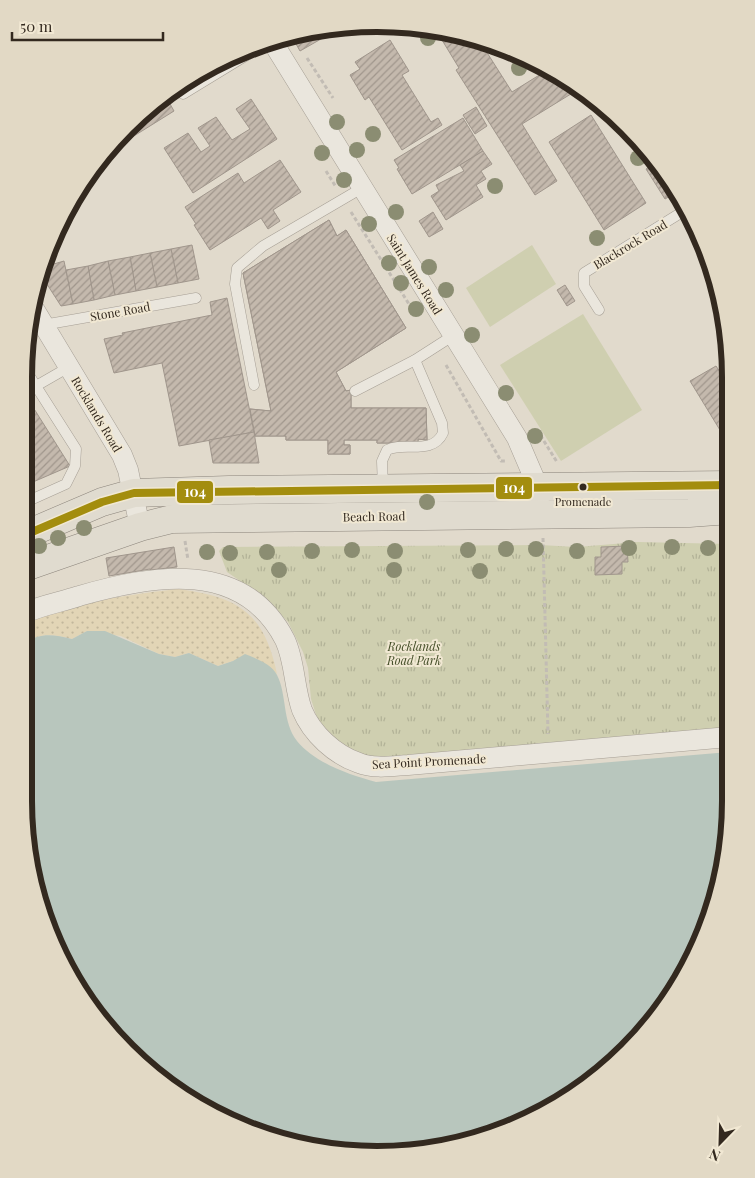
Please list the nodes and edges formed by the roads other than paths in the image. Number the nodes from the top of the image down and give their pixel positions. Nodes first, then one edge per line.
1 (276, 48) edge
2 (227, 67) edge
3 (183, 94) dead end
4 (362, 188) junction
5 (680, 213) edge
6 (196, 298) dead end
7 (599, 310) dead end
8 (38, 317) edge
9 (37, 319) edge
10 (454, 335) junction
11 (415, 360) junction
12 (69, 367) junction
13 (32, 380) edge
14 (254, 385) dead end
15 (36, 386) junction
16 (355, 390) dead end
17 (722, 488) edge
18 (383, 489) junction
19 (134, 493) junction
20 (32, 499) edge
21 (688, 500) junction
22 (722, 508) edge
23 (541, 513) junction
24 (140, 527) junction
25 (32, 532) edge
26 (32, 565) edge
27 (32, 611) edge
28 (722, 738) edge

1 - 4 street, Saint James Road
2 - 3 lane
4 - 10 street, Saint James Road
4 - 14 lane
5 - 7 lane, Blackrock Road
6 - 8 lane, Stone Road
9 - 12 street, Rocklands Road
10 - 11 lane
10 - 23 street, Saint James Road
11 - 16 lane
11 - 18 lane
12 - 15 lane
12 - 19 street, Rocklands Road
13 - 15 lane
15 - 20 lane
17 - 21 main road, Beach Road
18 - 19 main road, Beach Road
18 - 23 main road, Beach Road
19 - 24 street, Rocklands Road
19 - 25 main road, Beach Road
21 - 22 main road, Beach Road
21 - 23 main road, Beach Road
23 - 24 main road, Beach Road
24 - 26 main road, Beach Road
27 - 28 street, Sea Point Promenade

